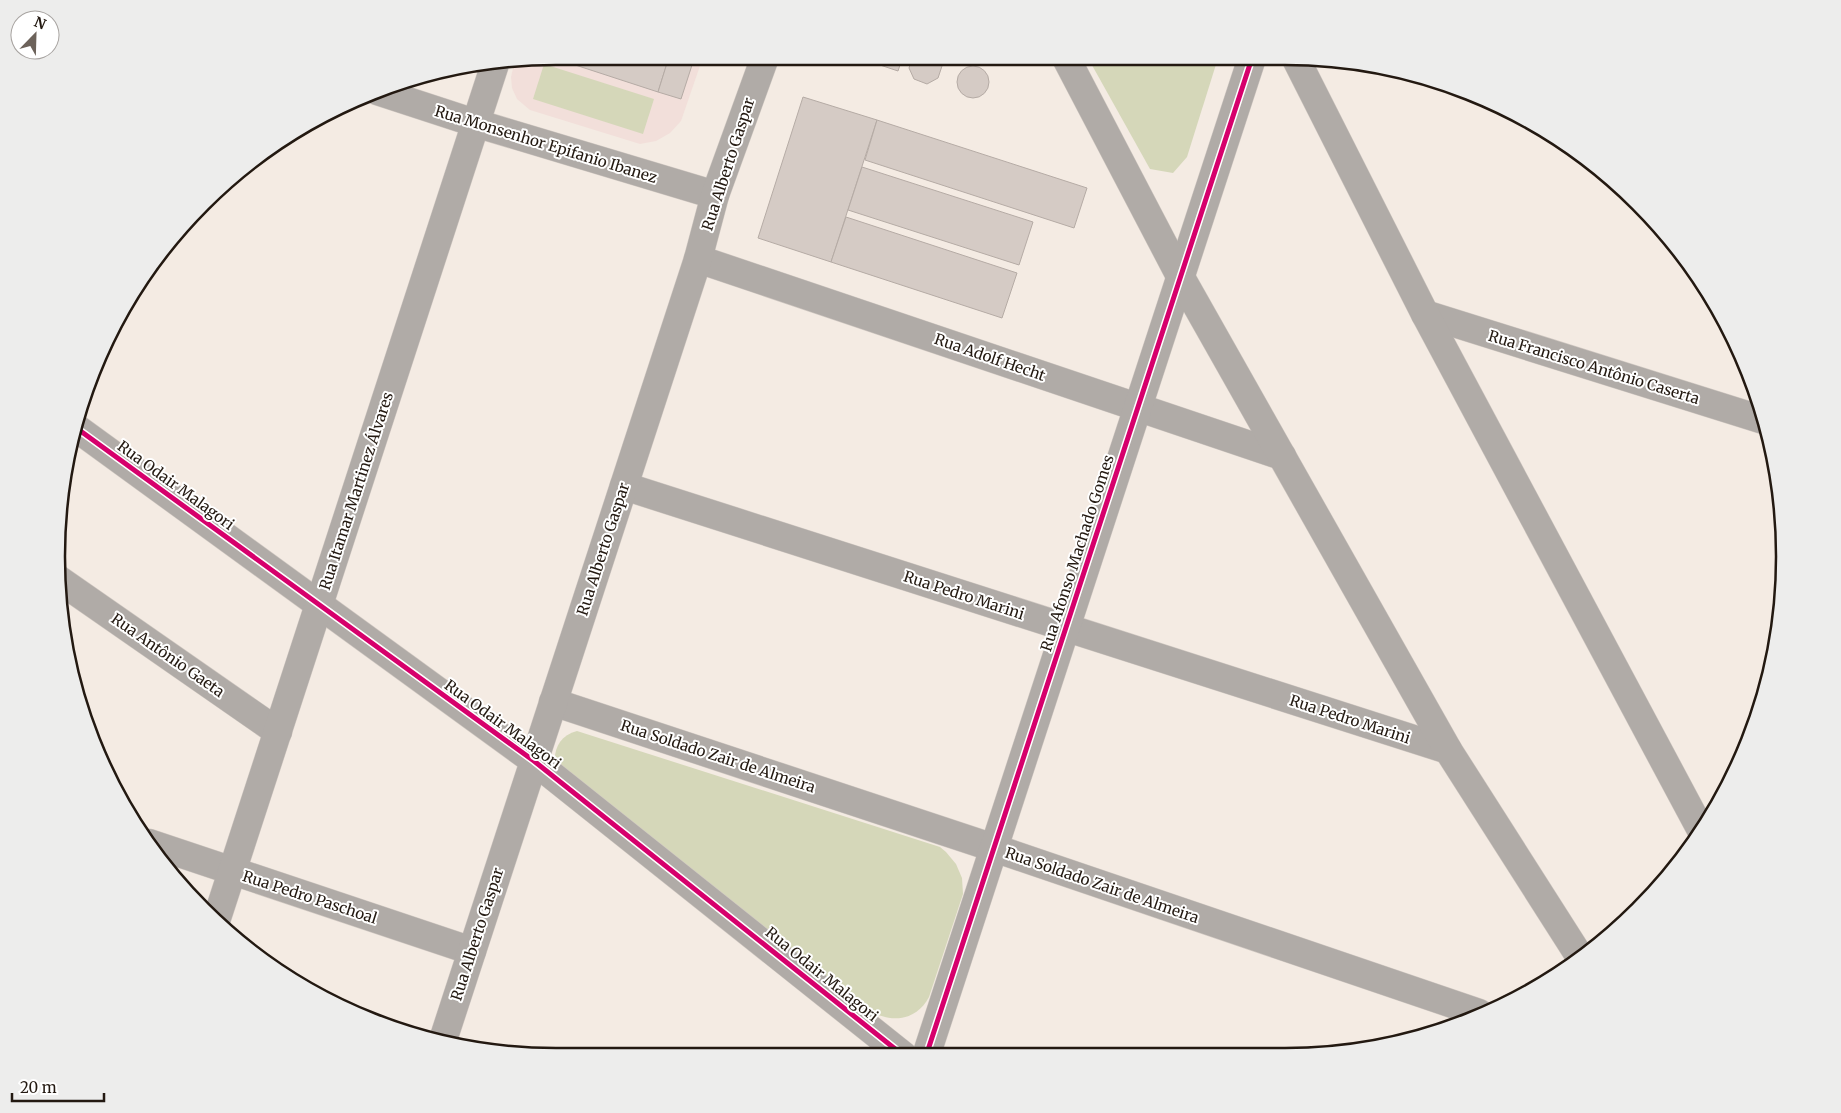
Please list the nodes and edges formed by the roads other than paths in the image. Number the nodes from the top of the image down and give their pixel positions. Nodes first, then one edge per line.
1 (762, 65) edge
2 (1070, 65) edge
3 (1250, 65) edge
4 (1299, 65) edge
5 (493, 69) edge
6 (390, 94) edge
7 (475, 122) junction
8 (715, 195) junction
9 (698, 259) junction
10 (1180, 276) junction
11 (1425, 314) junction
12 (1138, 407) junction
13 (1756, 418) edge
14 (81, 431) edge
15 (1282, 456) junction
16 (624, 486) junction
17 (66, 583) edge
18 (320, 605) junction
19 (1066, 628) junction
20 (553, 702) junction
21 (278, 732) junction
22 (1448, 750) junction
23 (534, 761) junction
24 (1697, 823) edge
25 (161, 848) edge
26 (994, 848) junction
27 (232, 871) junction
28 (219, 913) edge
29 (472, 950) junction
30 (1576, 952) edge
31 (1473, 1011) edge
32 (445, 1035) edge
33 (894, 1048) edge
34 (929, 1048) edge

1 - 8 street, Rua Alberto Gaspar
2 - 10 street
3 - 10 street, Rua Afonso Machado Gomes
4 - 11 street
5 - 7 street, Rua Itamar Martinez Álvares
6 - 7 street, Rua Monsenhor Epifanio Ibanez
7 - 8 street, Rua Monsenhor Epifanio Ibanez
7 - 18 street, Rua Itamar Martinez Álvares
8 - 9 street, Rua Alberto Gaspar
9 - 12 street, Rua Adolf Hecht
9 - 16 street, Rua Alberto Gaspar
10 - 12 street, Rua Afonso Machado Gomes
10 - 15 street
11 - 13 street, Rua Francisco Antônio Caserta
11 - 24 street
12 - 15 street, Rua Adolf Hecht
12 - 19 street, Rua Afonso Machado Gomes
14 - 18 street, Rua Odair Malagori
15 - 22 street
16 - 19 street, Rua Pedro Marini
16 - 20 street, Rua Alberto Gaspar
17 - 21 street, Rua Antônio Gaeta
18 - 21 street, Rua Itamar Martinez Álvares
18 - 23 street, Rua Odair Malagori
19 - 22 street, Rua Pedro Marini
19 - 26 street, Rua Afonso Machado Gomes
20 - 23 street, Rua Alberto Gaspar
20 - 26 street, Rua Soldado Zair de Almeira
21 - 27 street, Rua Itamar Martinez Álvares
22 - 30 street
23 - 29 street, Rua Alberto Gaspar
23 - 33 street, Rua Odair Malagori
25 - 27 street, Rua Pedro Paschoal
26 - 31 street, Rua Soldado Zair de Almeira
26 - 34 street, Rua Afonso Machado Gomes
27 - 28 street, Rua Itamar Martinez Álvares
27 - 29 street, Rua Pedro Paschoal
29 - 32 street, Rua Alberto Gaspar

